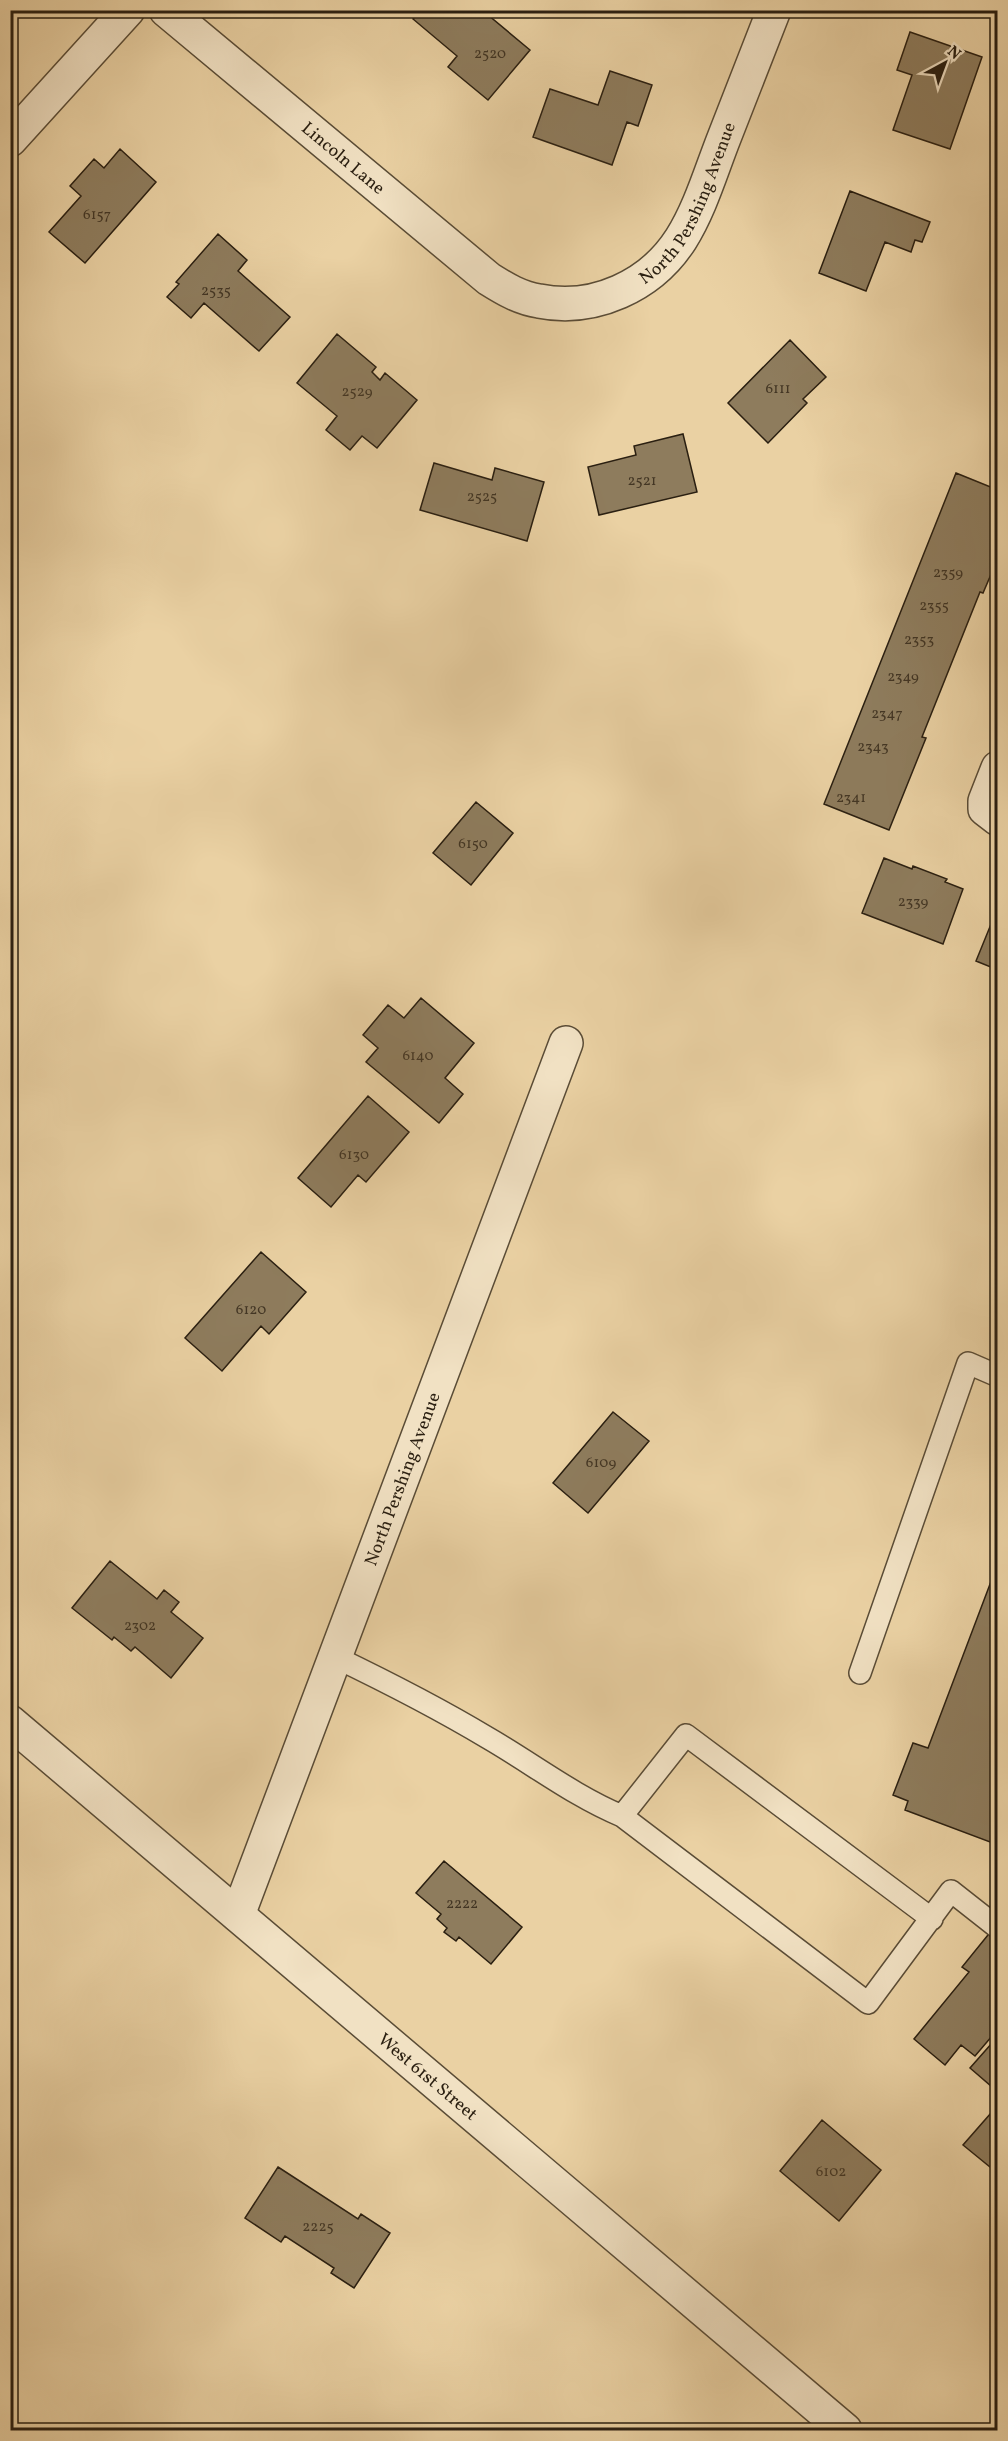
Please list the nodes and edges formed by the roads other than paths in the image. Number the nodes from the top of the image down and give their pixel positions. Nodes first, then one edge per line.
1 (128, 10) edge
2 (166, 10) edge
3 (774, 10) edge
4 (10, 140) edge
5 (526, 297) joint
6 (998, 768) edge
7 (998, 819) edge
8 (566, 1042) dead end
9 (998, 1376) edge
10 (335, 1657) junction
11 (860, 1673) dead end
12 (10, 1722) edge
13 (622, 1816) junction
14 (238, 1915) junction
15 (932, 1919) junction
16 (998, 1928) edge
17 (845, 2430) edge

1 - 4 street
2 - 5 street, Lincoln Lane
3 - 5 street, North Pershing Avenue
6 - 7 street
8 - 10 street, North Pershing Avenue
9 - 11 lane
10 - 13 lane
10 - 14 street, North Pershing Avenue
12 - 14 street, West 61st Street
13 - 15 lane
13 - 15 lane
14 - 17 street, West 61st Street
15 - 16 lane

